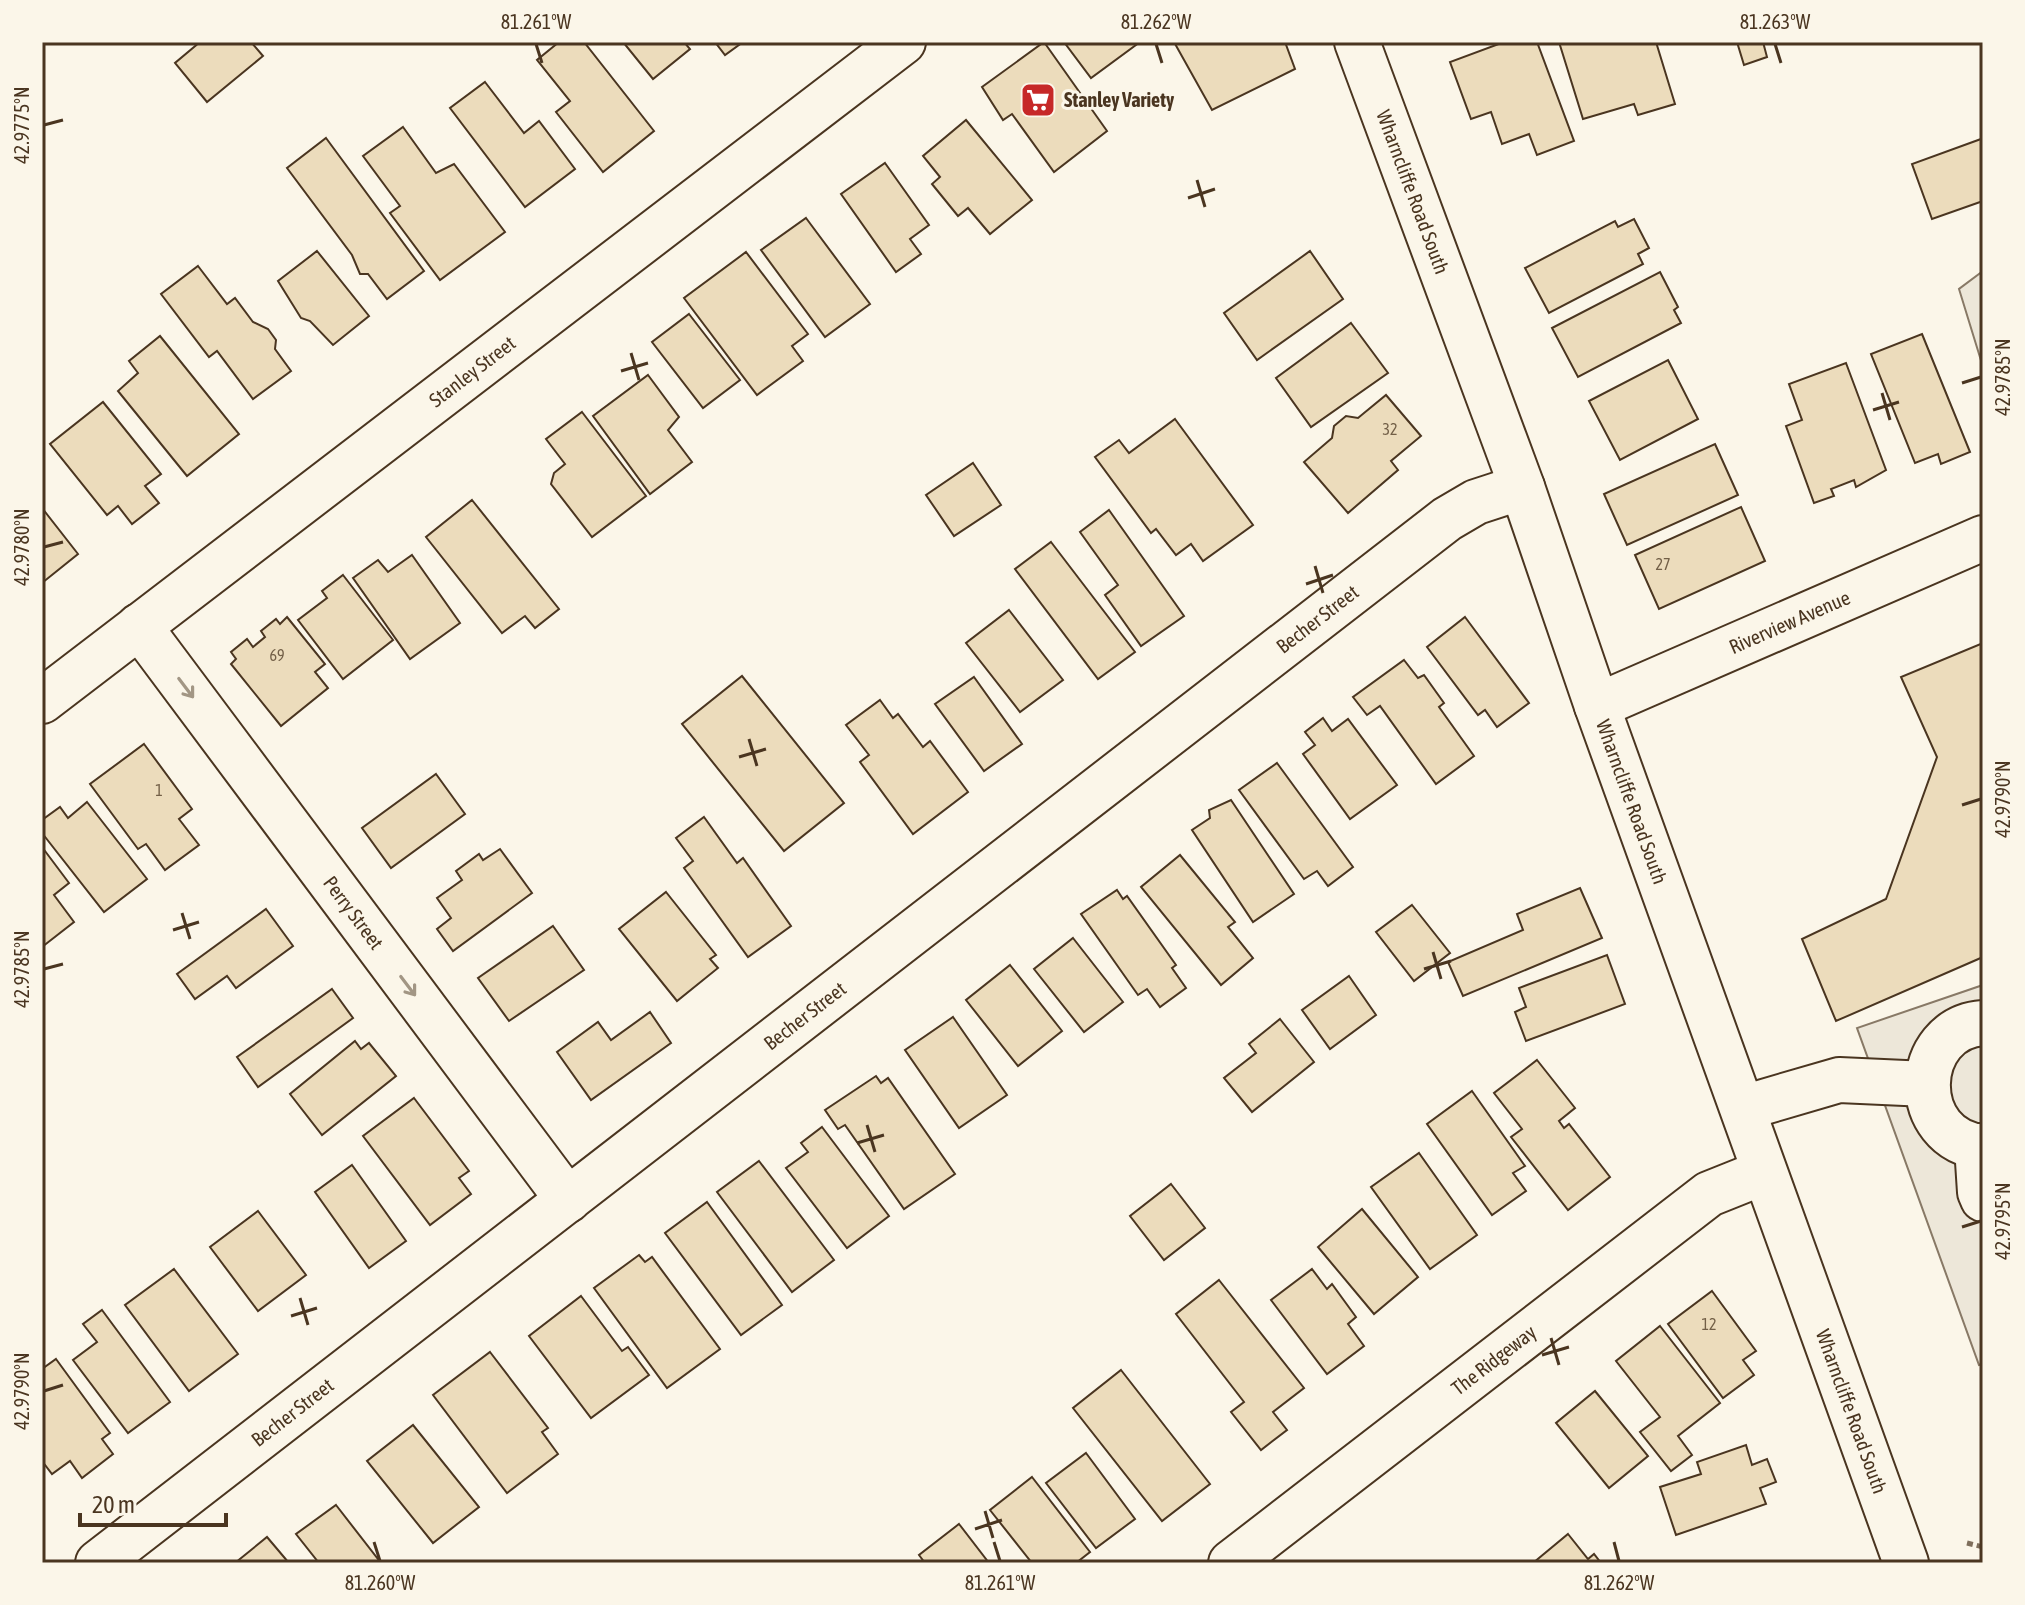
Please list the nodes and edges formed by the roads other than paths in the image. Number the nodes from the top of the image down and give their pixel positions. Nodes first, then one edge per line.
1 (903, 42) edge
2 (1357, 42) edge
3 (1522, 487) junction
4 (1983, 538) edge
5 (139, 626) junction
6 (42, 701) edge
7 (1597, 706) junction
8 (1983, 1023) edge
9 (1927, 1084) junction
10 (1743, 1108) junction
11 (1980, 1147) edge
12 (1764, 1172) junction
13 (1983, 1199) edge
14 (568, 1200) junction
15 (98, 1563) edge
16 (1231, 1563) edge
17 (1906, 1563) edge

1 - 5 street, Stanley Street
2 - 3 street, Wharncliffe Road South
3 - 7 street, Wharncliffe Road South
3 - 14 street, Becher Street
4 - 7 street, Riverview Avenue
5 - 6 street, Stanley Street
5 -> 14 street, Perry Street
7 - 10 street, Wharncliffe Road South
8 - 9 street
9 - 10 street
9 - 11 street
10 - 12 street, Wharncliffe Road South
11 - 13 street
12 - 16 street, The Ridgeway
12 - 17 street, Wharncliffe Road South
14 - 15 street, Becher Street

